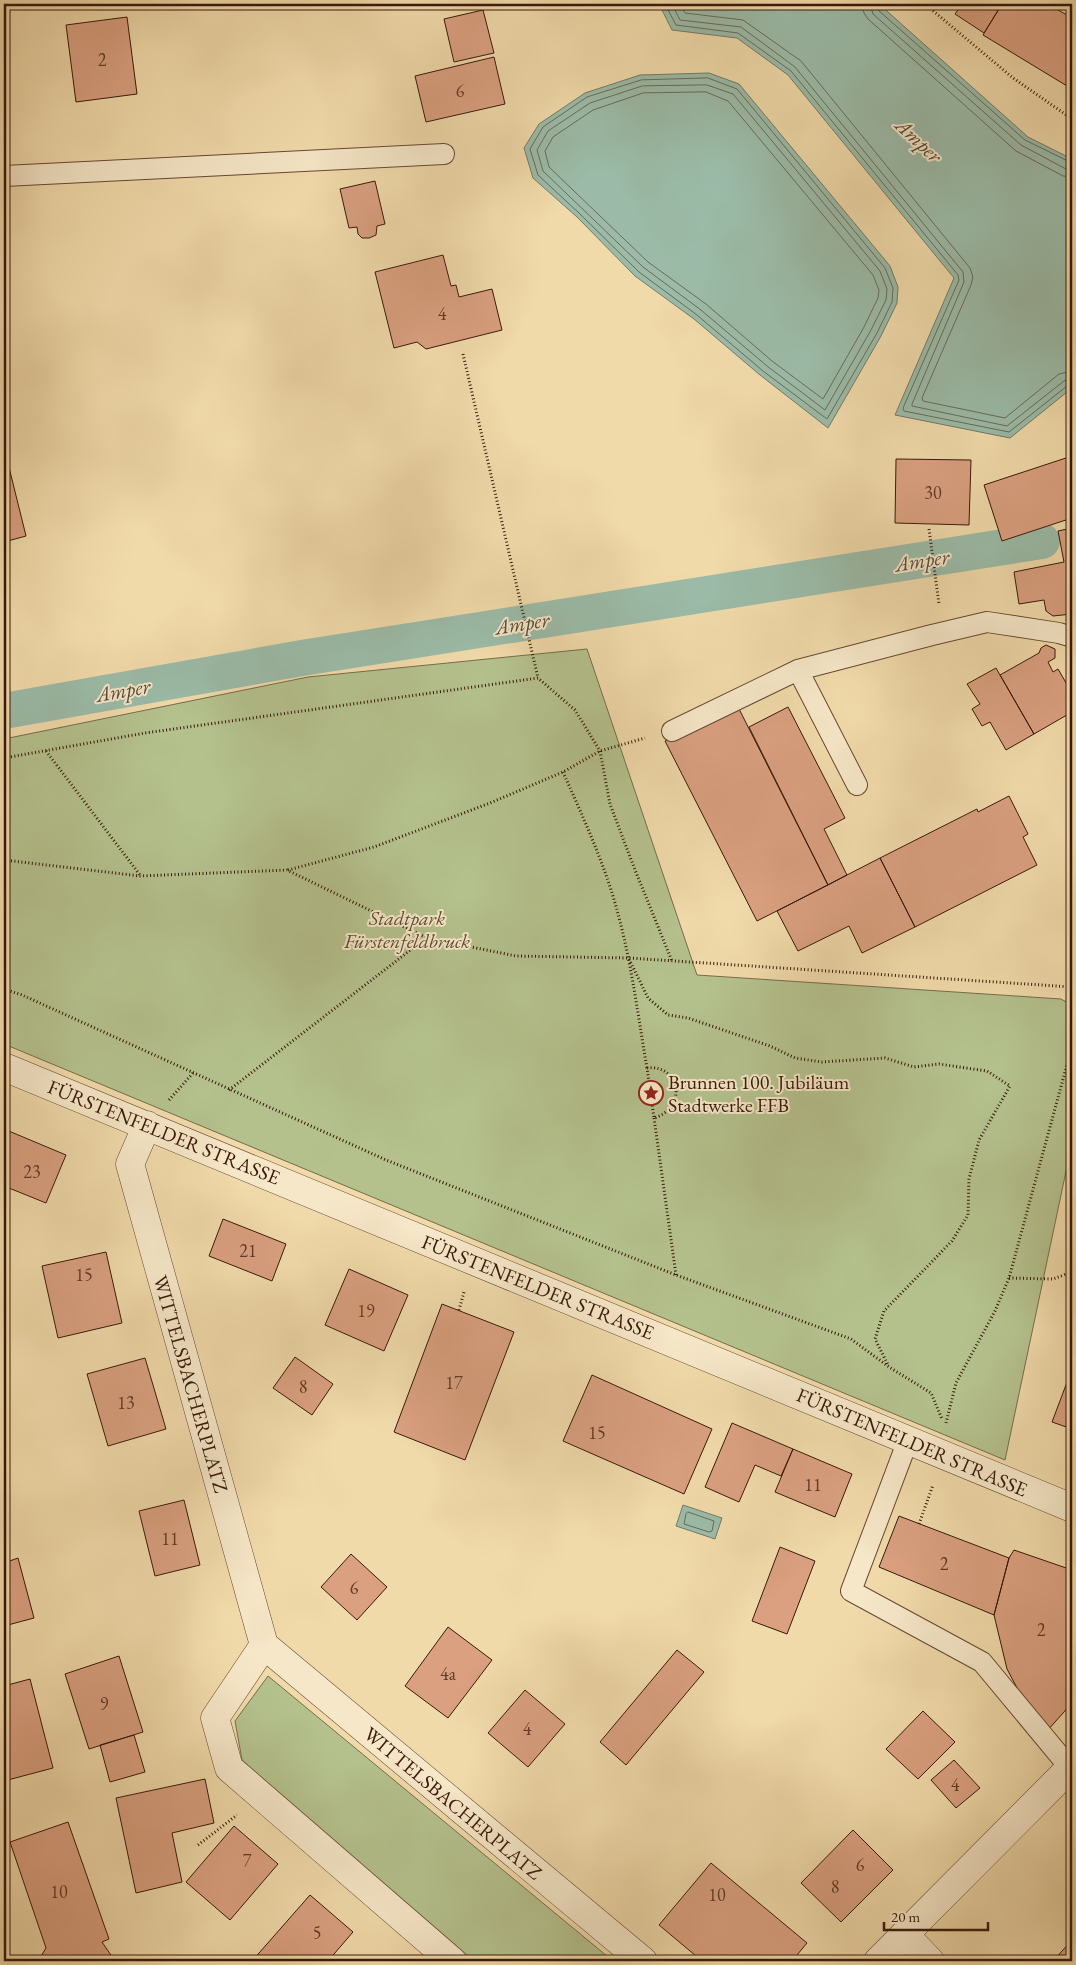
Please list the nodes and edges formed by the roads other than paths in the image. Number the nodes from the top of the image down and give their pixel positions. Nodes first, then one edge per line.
1 (444, 154) dead end
2 (4, 176) edge
3 (1072, 637) edge
4 (798, 670) junction
5 (672, 731) road end
6 (857, 785) dead end
7 (4, 1067) edge
8 (147, 1125) junction
9 (908, 1440) junction
10 (1072, 1508) edge
11 (264, 1644) junction
12 (1071, 1767) edge
13 (905, 1935) junction
14 (452, 1961) edge
15 (643, 1961) edge
16 (878, 1961) edge
17 (930, 1961) edge

1 - 2 lane
3 - 4 lane
4 - 5 lane
4 - 6 lane
7 - 8 street, FÜRSTENFELDER STRASSE
8 - 9 street, FÜRSTENFELDER STRASSE
8 - 11 street, WITTELSBACHERPLATZ
9 - 10 street, FÜRSTENFELDER STRASSE
9 - 12 lane
11 - 14 street
11 - 15 street, WITTELSBACHERPLATZ
12 - 13 street
13 - 16 street
13 - 17 street

